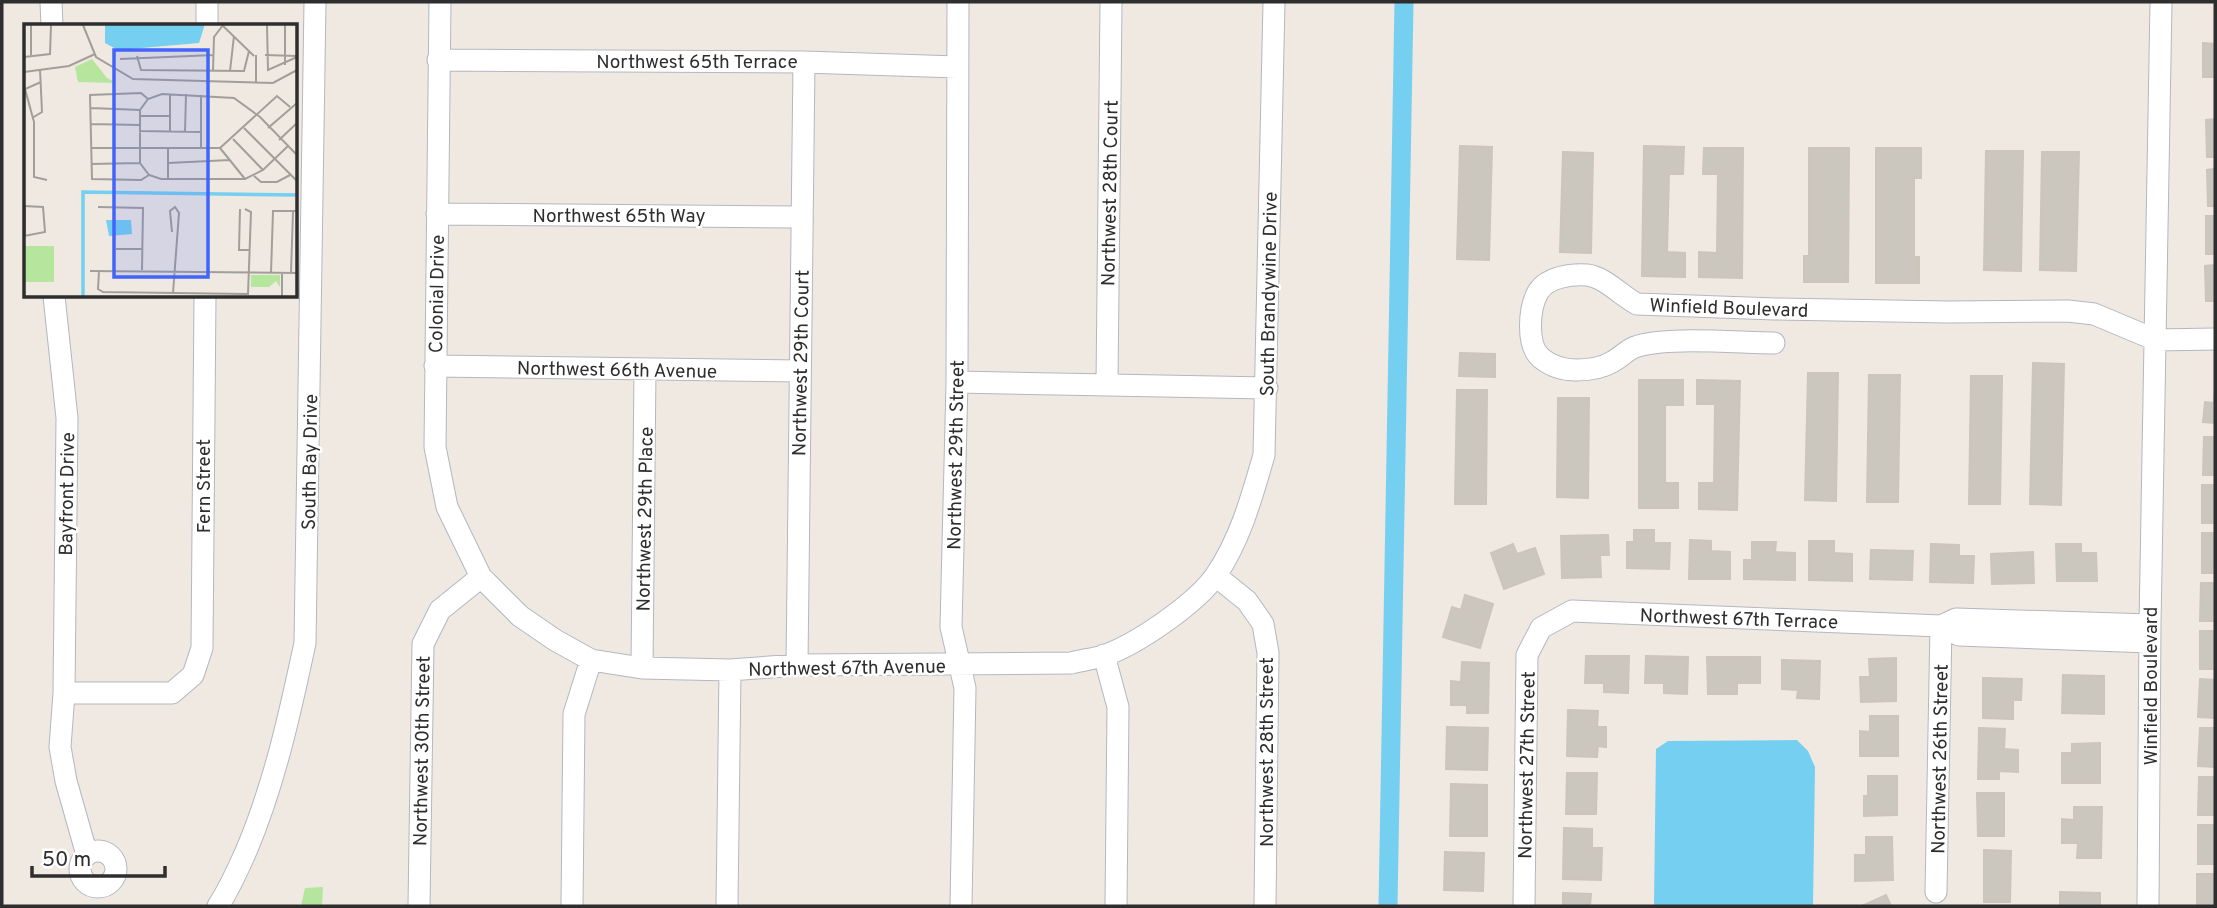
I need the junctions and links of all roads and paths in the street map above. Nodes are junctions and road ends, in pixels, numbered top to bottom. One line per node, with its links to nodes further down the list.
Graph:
1 (51, 2): 9 (street)
2 (207, 2): 10 (street)
3 (316, 2): 41 (street, South Bay Drive)
4 (440, 2): 11 (street, Colonial Drive)
5 (958, 2): 13 (street, Northwest 29th Street)
6 (1111, 2): 25 (street, Northwest 28th Court)
7 (1274, 2): 26 (street, South Brandywine Drive)
8 (2161, 2): 18 (street, Winfield Boulevard)
9 (51, 24)
10 (207, 24)
11 (438, 60): 12 (street, Northwest 65th Terrace); 14 (street, Colonial Drive)
12 (804, 62): 13 (street, Northwest 65th Terrace); 15 (street, Northwest 29th Court)
13 (957, 67): 24 (street, Northwest 29th Street)
14 (437, 214): 15 (street, Northwest 65th Way); 21 (street, Colonial Drive)
15 (802, 217): 23 (street, Northwest 29th Court)
16 (54, 298): 38 (street, Bayfront Drive)
17 (205, 298): 38 (street, Fern Street)
18 (2156, 340): 19 (street); 20 (street, Winfield Boulevard); 31 (street, Winfield Boulevard)
19 (2215, 340)
20 (1774, 343)
21 (435, 366): 22 (street, Northwest 66th Avenue); 28 (street, Colonial Drive)
22 (645, 369): 23 (street, Northwest 66th Avenue); 36 (street, Northwest 29th Place)
23 (799, 370): 34 (street, Northwest 29th Court)
24 (957, 382): 25 (street); 35 (street, Northwest 29th Street)
25 (1107, 384): 26 (street)
26 (1267, 388): 27 (street, South Brandywine Drive)
27 (1216, 576): 32 (street, Northwest 67th Avenue); 47 (street, Northwest 28th Street)
28 (481, 577): 33 (street, Northwest 67th Avenue); 42 (street, Northwest 30th Street)
29 (1941, 626): 30 (street, Northwest 67th Terrace); 31 (street, Northwest 67th Terrace); 40 (street, Northwest 26th Street)
30 (1541, 628): 48 (street, Northwest 27th Street)
31 (2150, 633): 49 (street, Winfield Boulevard)
32 (1104, 655): 35 (street, Northwest 67th Avenue); 46 (street)
33 (591, 660): 36 (street, Northwest 67th Avenue); 43 (street)
34 (796, 665): 35 (street, Northwest 67th Avenue); 37 (street, Northwest 67th Avenue)
35 (959, 665): 45 (street, Northwest 29th Street)
36 (642, 668): 37 (street, Northwest 67th Avenue)
37 (730, 670): 44 (street)
38 (64, 692): 39 (street, Bayfront Drive)
39 (87, 855)
40 (1936, 892)
41 (218, 906)
42 (419, 906)
43 (572, 906)
44 (727, 906)
45 (961, 906)
46 (1116, 906)
47 (1265, 906)
48 (1524, 906)
49 (2148, 906)

